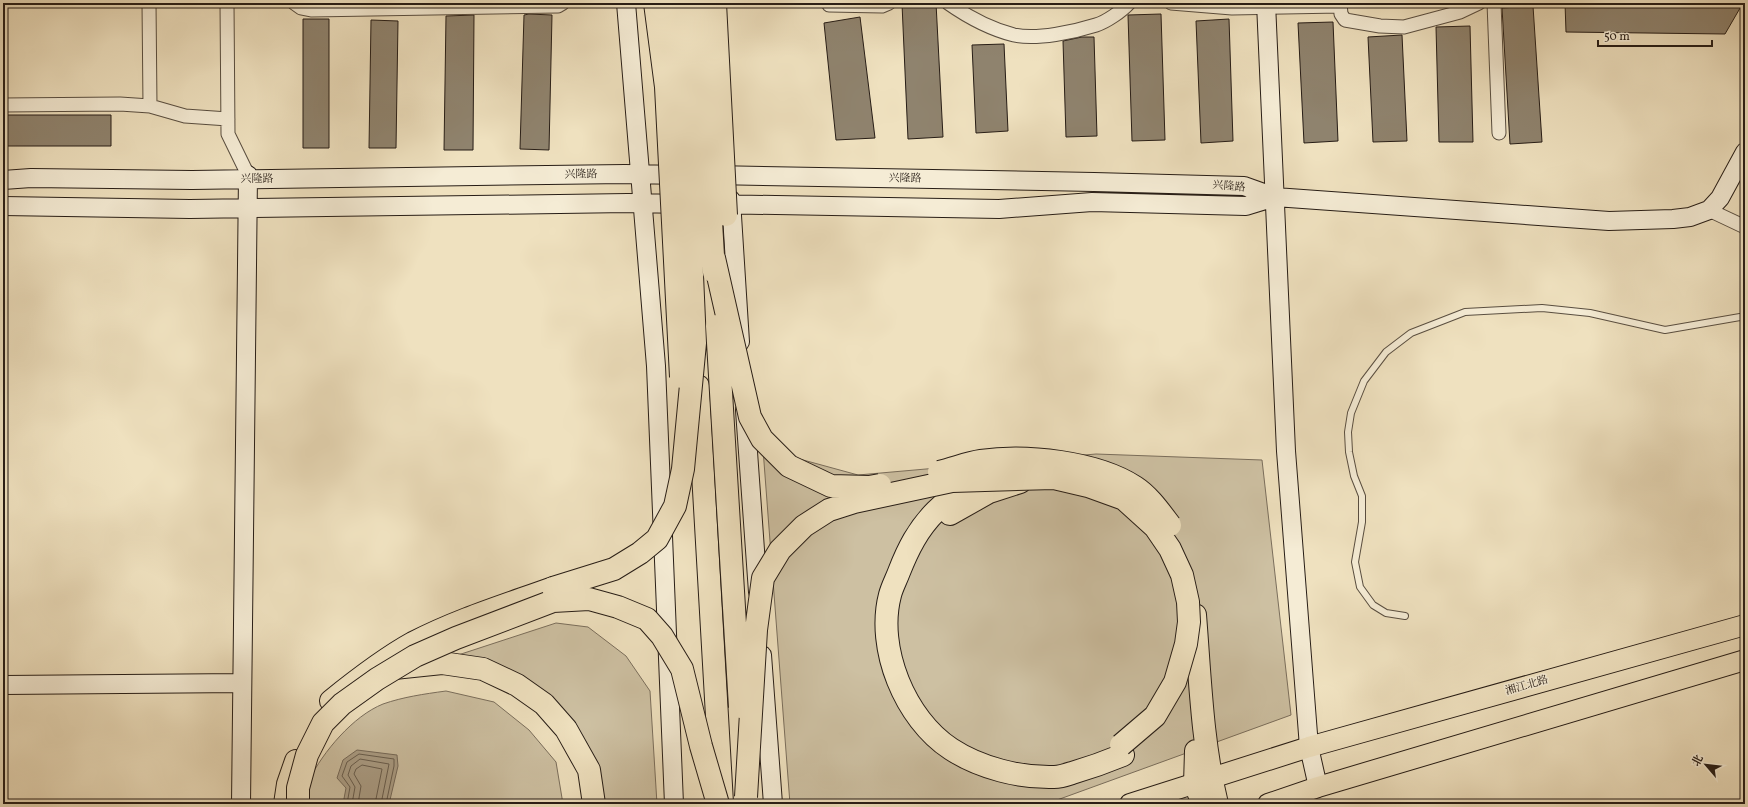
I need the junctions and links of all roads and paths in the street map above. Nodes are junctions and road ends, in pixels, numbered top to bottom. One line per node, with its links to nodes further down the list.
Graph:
1 (149, 3): 23 (street)
2 (227, 3): 25 (street)
3 (294, 3): 4 (street)
4 (562, 3)
5 (626, 3): 28 (main road)
6 (655, 3): 43 (highway, bridge)
7 (662, 3): 24 (highway, bridge)
8 (676, 3): 24 (highway, bridge)
9 (698, 3): 24 (highway, bridge)
10 (706, 3): 24 (highway, bridge)
11 (715, 3): 42 (highway, bridge)
12 (723, 3): 29 (main road)
13 (890, 3): 20 (street)
14 (948, 3): 15 (street)
15 (1129, 3)
16 (1171, 3): 21 (street)
17 (1479, 3): 19 (street)
18 (1494, 3): 26 (street)
19 (1340, 4): 21 (street)
20 (829, 5)
21 (1266, 6): 32 (main road)
22 (3, 105): 23 (street)
23 (150, 106): 25 (street)
24 (695, 115): 39 (highway, bridge); 41 (highway, bridge)
25 (228, 119): 30 (street)
26 (1500, 133)
27 (1745, 152): 37 (main road)
28 (640, 174): 29 (main road, 兴隆路); 30 (main road, 兴隆路); 33 (main road)
29 (729, 175): 32 (main road, 兴隆路); 34 (main road)
30 (248, 177): 31 (main road, 兴隆路); 36 (main road)
31 (3, 180)
32 (1275, 197): 34 (main road, 兴隆路); 37 (main road); 51 (main road)
33 (643, 203): 34 (main road, 兴隆路); 36 (main road, 兴隆路); 61 (main road)
34 (731, 204): 64 (main road)
35 (3, 206): 36 (main road, 兴隆路)
36 (248, 208): 49 (main road)
37 (1709, 210): 38 (street)
38 (1745, 227)
39 (714, 258): 42 (highway, bridge); 54 (highway, bridge)
40 (1745, 318): 45 (lane)
41 (695, 343): 43 (highway, bridge); 63 (highway, bridge)
42 (733, 348): 44 (highway, bridge)
43 (686, 442): 56 (highway, bridge)
44 (1188, 599): 52 (highway); 54 (highway, bridge)
45 (1405, 616)
46 (1745, 625): 51 (main road, 湘江北路)
47 (1745, 660): 53 (main road)
48 (482, 673): 57 (highway); 58 (highway); 59 (highway); 60 (highway)
49 (242, 683): 50 (main road); 55 (main road)
50 (3, 685)
51 (1309, 747): 52 (main road, 湘江北路); 53 (main road)
52 (1203, 782): 65 (main road, 湘江北路); 66 (highway); 67 (highway)
53 (1318, 787): 68 (main road)
54 (746, 800)
55 (240, 804)
56 (285, 804)
57 (290, 804)
58 (298, 804): 62 (highway, bridge)
59 (581, 804)
60 (594, 804)
61 (674, 804)
62 (718, 804)
63 (722, 804)
64 (773, 804)
65 (1130, 804)
66 (1203, 804)
67 (1217, 804)
68 (1268, 804)

